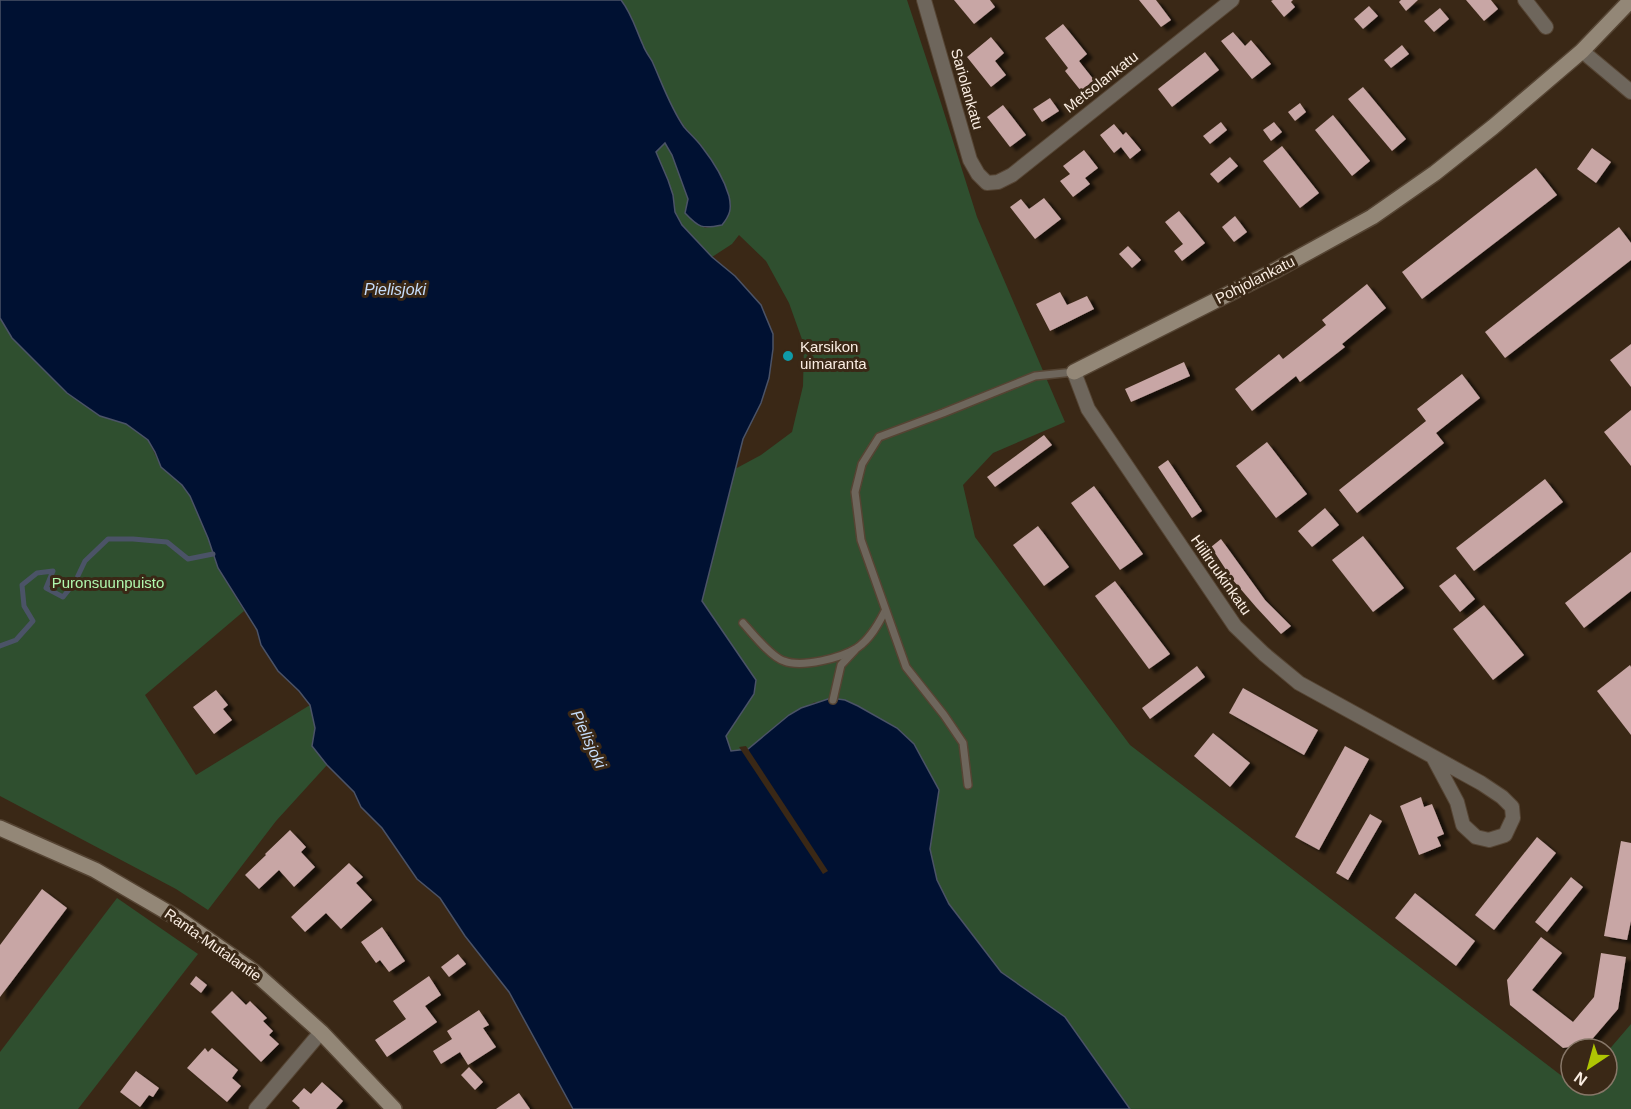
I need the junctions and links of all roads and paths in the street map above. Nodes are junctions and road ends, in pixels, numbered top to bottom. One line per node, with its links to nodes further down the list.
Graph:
1 (924, 0): 8 (street, Sariolankatu)
2 (1232, 0): 8 (street, Metsolankatu)
3 (1525, 0): 5 (street)
4 (1631, 0): 6 (street, Pohjolankatu)
5 (1546, 27)
6 (1582, 51): 7 (street); 9 (street, Pohjolankatu)
7 (1631, 92)
8 (987, 183)
9 (1074, 372): 10 (lane, Pohjolankatu); 14 (street, Hiiliruukinkatu)
10 (885, 611): 12 (lane); 15 (lane)
11 (743, 623): 12 (lane)
12 (856, 648): 13 (lane)
13 (833, 700)
14 (1433, 758): 14 (street, Hiiliruukinkatu)
15 (968, 785)
16 (0, 828): 17 (street, Ranta-Mutalantie)
17 (321, 1032): 18 (street); 19 (street, Ranta-Mutalantie)
18 (256, 1109)
19 (393, 1109)

